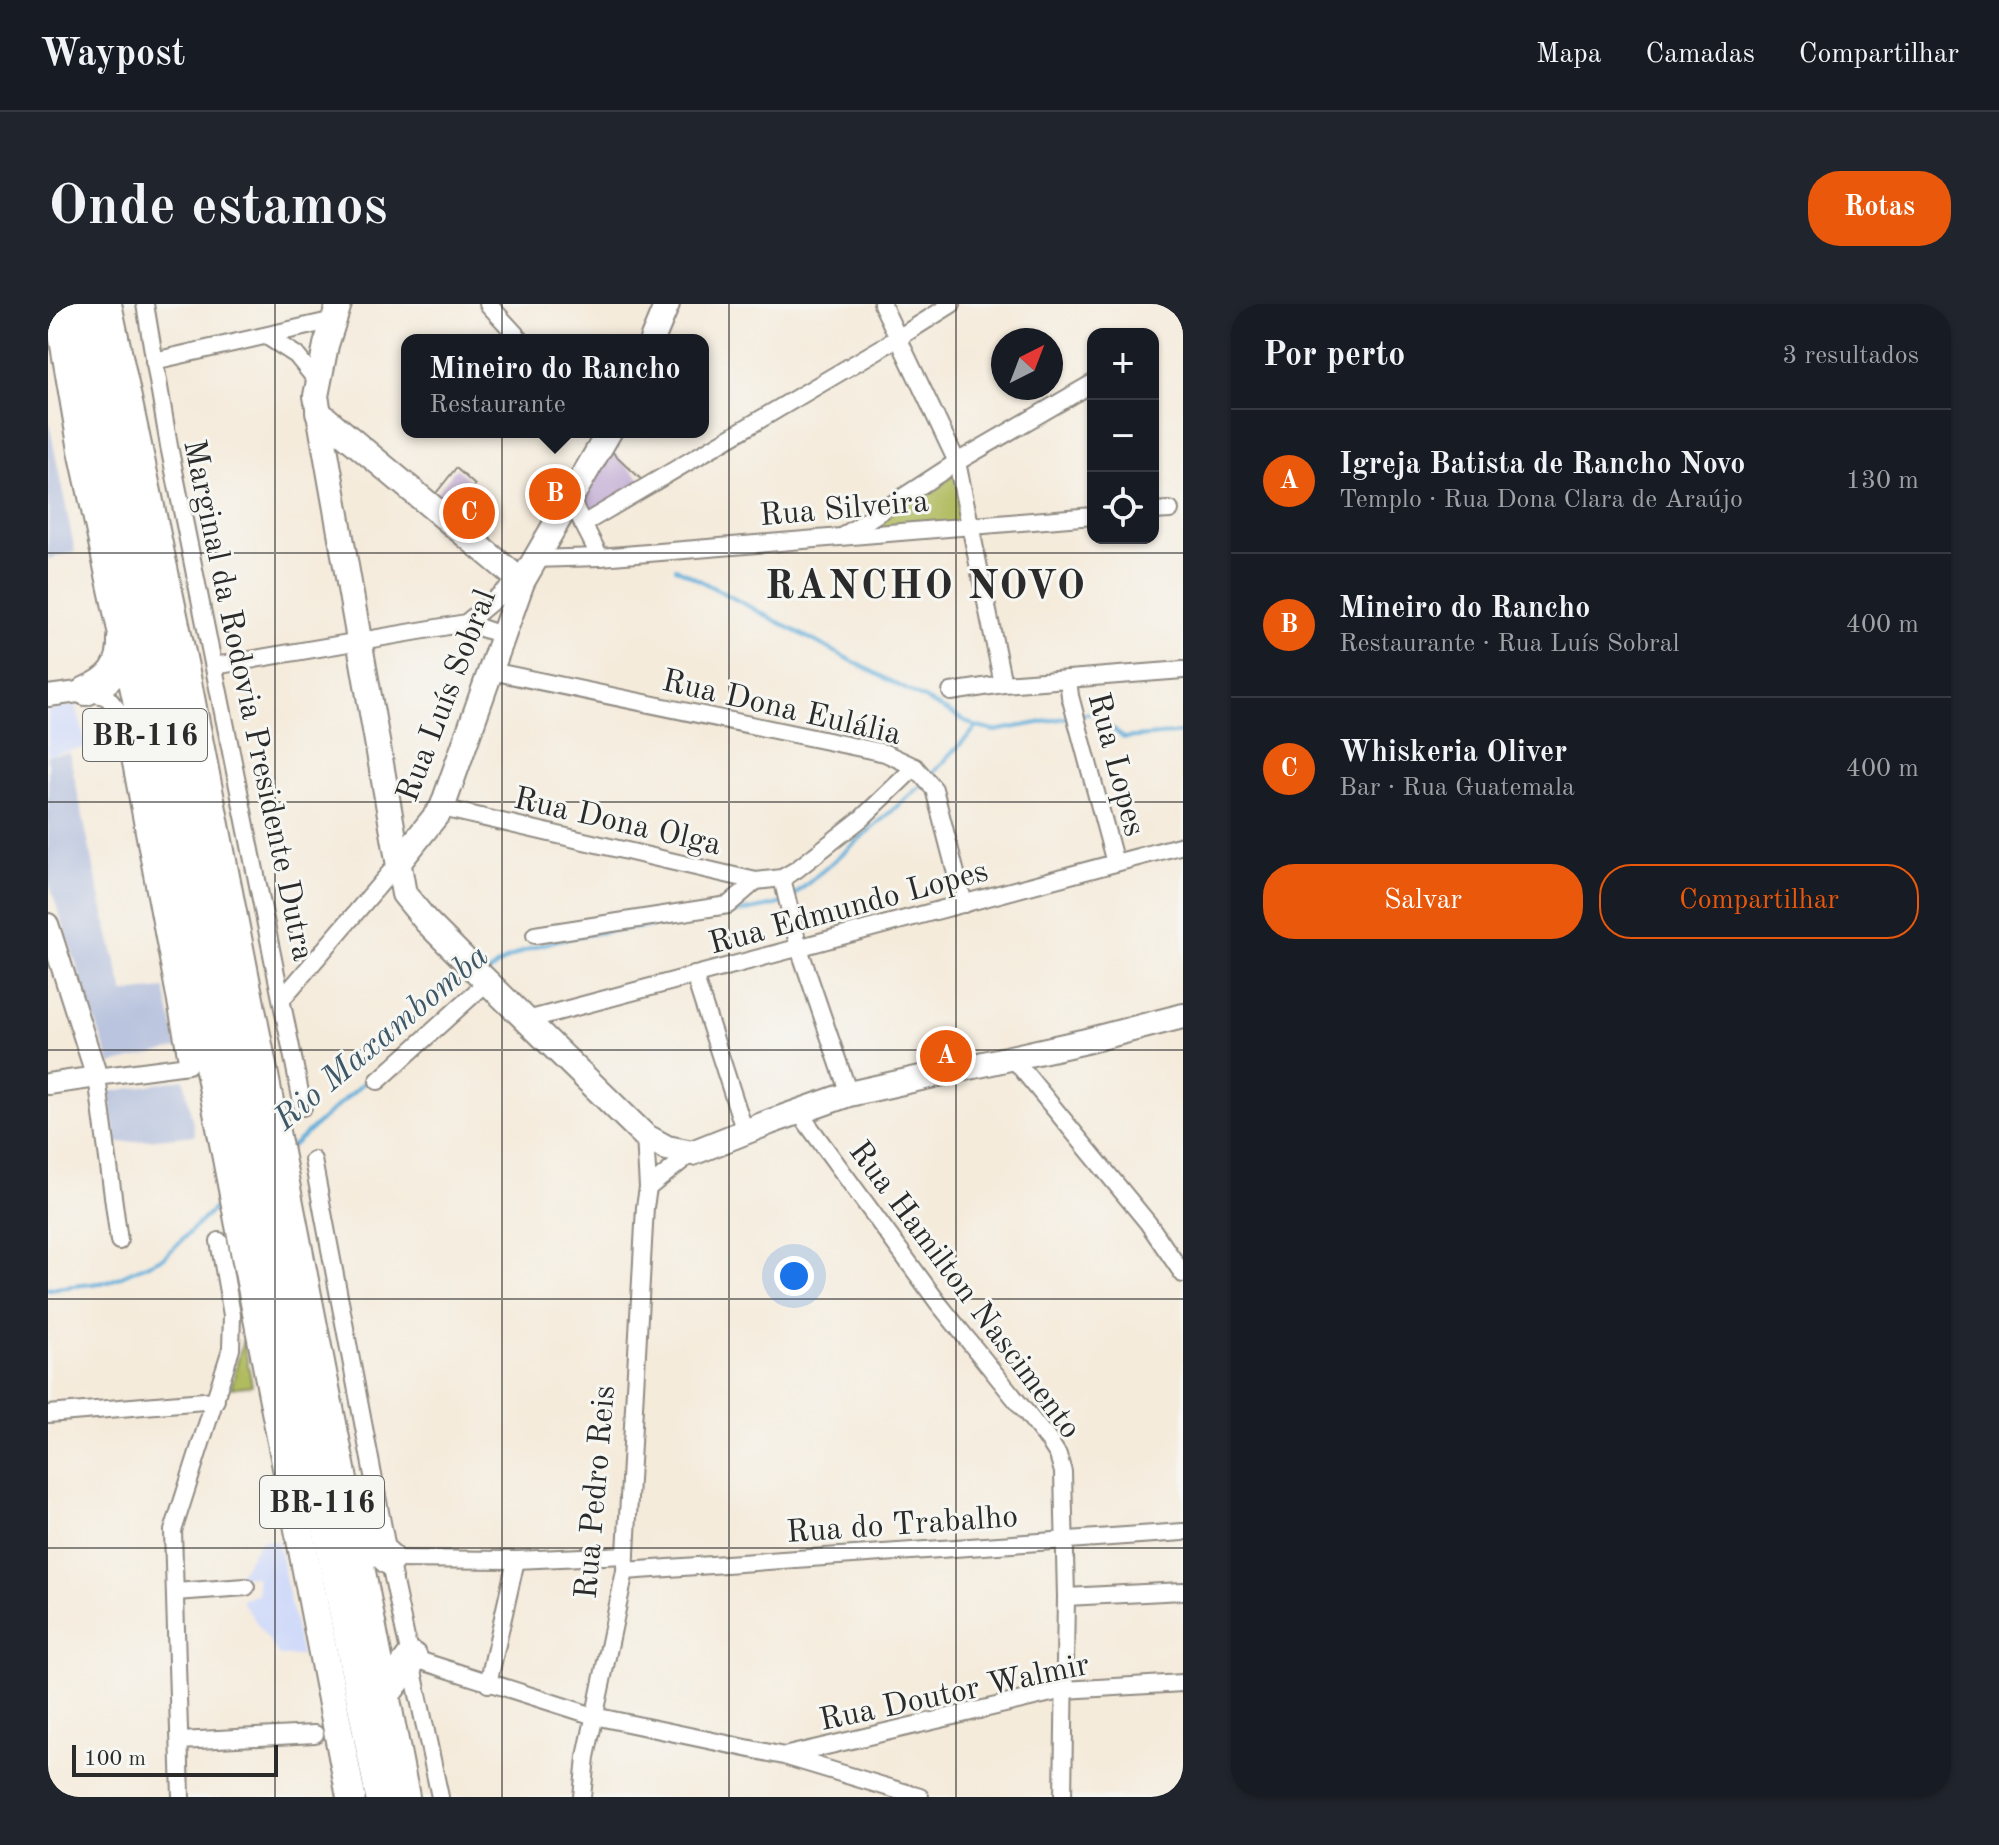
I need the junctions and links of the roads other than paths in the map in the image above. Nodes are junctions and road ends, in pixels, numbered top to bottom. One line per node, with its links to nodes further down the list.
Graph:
1 (50, 304): 21 (highway)
2 (58, 304): 21 (highway, BR-116)
3 (81, 304): 70 (highway, BR-116)
4 (106, 304): 23 (highway, BR-116)
5 (126, 304): 23 (highway)
6 (145, 304): 16 (street, Marginal da Rodovia Presidente Dutra)
7 (488, 304): 12 (street)
8 (667, 304): 13 (main road)
9 (882, 304): 15 (street)
10 (952, 304): 15 (street)
11 (337, 312): 14 (street); 17 (main road)
12 (516, 334)
13 (654, 334)
14 (268, 337): 16 (street); 17 (street)
15 (898, 338): 22 (street); 26 (street)
16 (154, 361): 36 (street, Marginal da Rodovia Presidente Dutra)
17 (317, 381): 19 (main road)
18 (1087, 386): 22 (street)
19 (318, 412): 31 (main road); 35 (main road)
20 (604, 438): 24 (main road, Rua Luís Sobral)
21 (83, 450): 33 (highway, BR-116)
22 (957, 462): 27 (street); 28 (street)
23 (143, 471): 70 (highway, BR-116)
24 (570, 498): 26 (street); 30 (main road, Rua Luís Sobral)
25 (1087, 516): 27 (street, Rua Silveira)
26 (583, 524): 29 (street)
27 (972, 525): 28 (street, Rua Silveira); 39 (street)
28 (844, 535): 29 (street, Rua Silveira)
29 (600, 557): 30 (street, Rua Silveira)
30 (534, 559): 31 (main road, Rua Luís Sobral)
31 (520, 580): 32 (street); 34 (main road, Rua Luís Sobral)
32 (466, 623): 34 (street); 35 (street)
33 (122, 626): 41 (highway); 74 (highway, BR-116)
34 (502, 635): 38 (main road, Rua Luís Sobral)
35 (360, 641): 36 (street); 46 (main road)
36 (214, 666): 58 (street, Marginal da Rodovia Presidente Dutra)
37 (1183, 670): 40 (street)
38 (491, 671): 44 (street, Rua Dona Eulália); 45 (main road, Rua Luís Sobral)
39 (1003, 684): 40 (street); 42 (street)
40 (1069, 688): 49 (street, Rua Lopes)
41 (86, 691): 43 (street); 62 (street)
42 (951, 692)
43 (48, 696)
44 (917, 769): 51 (street); 52 (street, Rua Dona Eulália)
45 (442, 808): 46 (main road); 48 (main road, Rua Luís Sobral); 50 (street, Rua Dona Olga)
46 (391, 815): 48 (main road)
47 (1183, 845): 49 (street, Rua Edmundo Lopes)
48 (399, 862): 57 (main road); 58 (street, Rua Luís Sobral)
49 (1115, 863): 52 (street, Rua Edmundo Lopes)
50 (756, 881): 51 (street, Rua Dona Olga); 54 (street)
51 (786, 892): 55 (street)
52 (964, 904): 55 (street, Rua Edmundo Lopes)
53 (48, 924): 62 (street)
54 (535, 935)
55 (799, 948): 56 (street, Rua Edmundo Lopes); 65 (street)
56 (694, 975): 60 (street, Rua Edmundo Lopes); 68 (street)
57 (481, 976): 60 (main road); 63 (street)
58 (282, 999): 66 (street, Marginal da Rodovia Presidente Dutra)
59 (1183, 1016): 61 (main road)
60 (527, 1020): 69 (main road)
61 (1012, 1057): 65 (main road); 77 (street)
62 (97, 1077): 64 (street); 75 (street)
63 (378, 1081)
64 (48, 1084)
65 (849, 1094): 67 (main road)
66 (303, 1107)
67 (798, 1111): 68 (main road); 82 (street, Rua Hamilton Nascimento)
68 (745, 1132): 71 (main road)
69 (645, 1136): 71 (main road); 73 (street, Rua Pedro Reis)
70 (262, 1137): 74 (highway, BR-116)
71 (692, 1153): 73 (street)
72 (313, 1160): 83 (street)
73 (648, 1188): 85 (street, Rua Pedro Reis)
74 (262, 1202): 80 (highway, BR-116); 100 (highway, BR-116); 101 (highway, BR-116)
75 (119, 1241)
76 (219, 1241): 78 (street)
77 (1183, 1274)
78 (216, 1400): 79 (street); 88 (street)
79 (48, 1414)
80 (351, 1525): 83 (highway); 94 (highway, BR-116)
81 (1183, 1532): 82 (street, Rua do Trabalho)
82 (1065, 1540): 85 (street, Rua do Trabalho); 89 (street, Rua Hamilton Nascimento)
83 (389, 1559): 84 (street, Rua do Trabalho); 90 (street)
84 (516, 1560): 85 (street, Rua do Trabalho); 92 (street)
85 (626, 1563): 95 (street, Rua Pedro Reis)
86 (246, 1587): 88 (street)
87 (1183, 1591): 89 (street)
88 (175, 1592): 97 (street)
89 (1066, 1597): 93 (street, Rua Hamilton Nascimento)
90 (412, 1658): 92 (street); 94 (highway); 103 (street)
91 (1183, 1683): 93 (street, Rua Doutor Walmir)
92 (488, 1684): 95 (street)
93 (1064, 1690): 98 (street, Rua Doutor Walmir); 106 (street, Rua Hamilton Nascimento)
94 (384, 1695): 102 (highway, BR-116)
95 (594, 1716): 98 (street); 104 (street, Rua Pedro Reis)
96 (315, 1734): 97 (street)
97 (180, 1741): 99 (street)
98 (784, 1756): 105 (street)
99 (181, 1797)
100 (351, 1797)
101 (381, 1797)
102 (404, 1797)
103 (440, 1797)
104 (582, 1797)
105 (920, 1797)
106 (1063, 1797)

